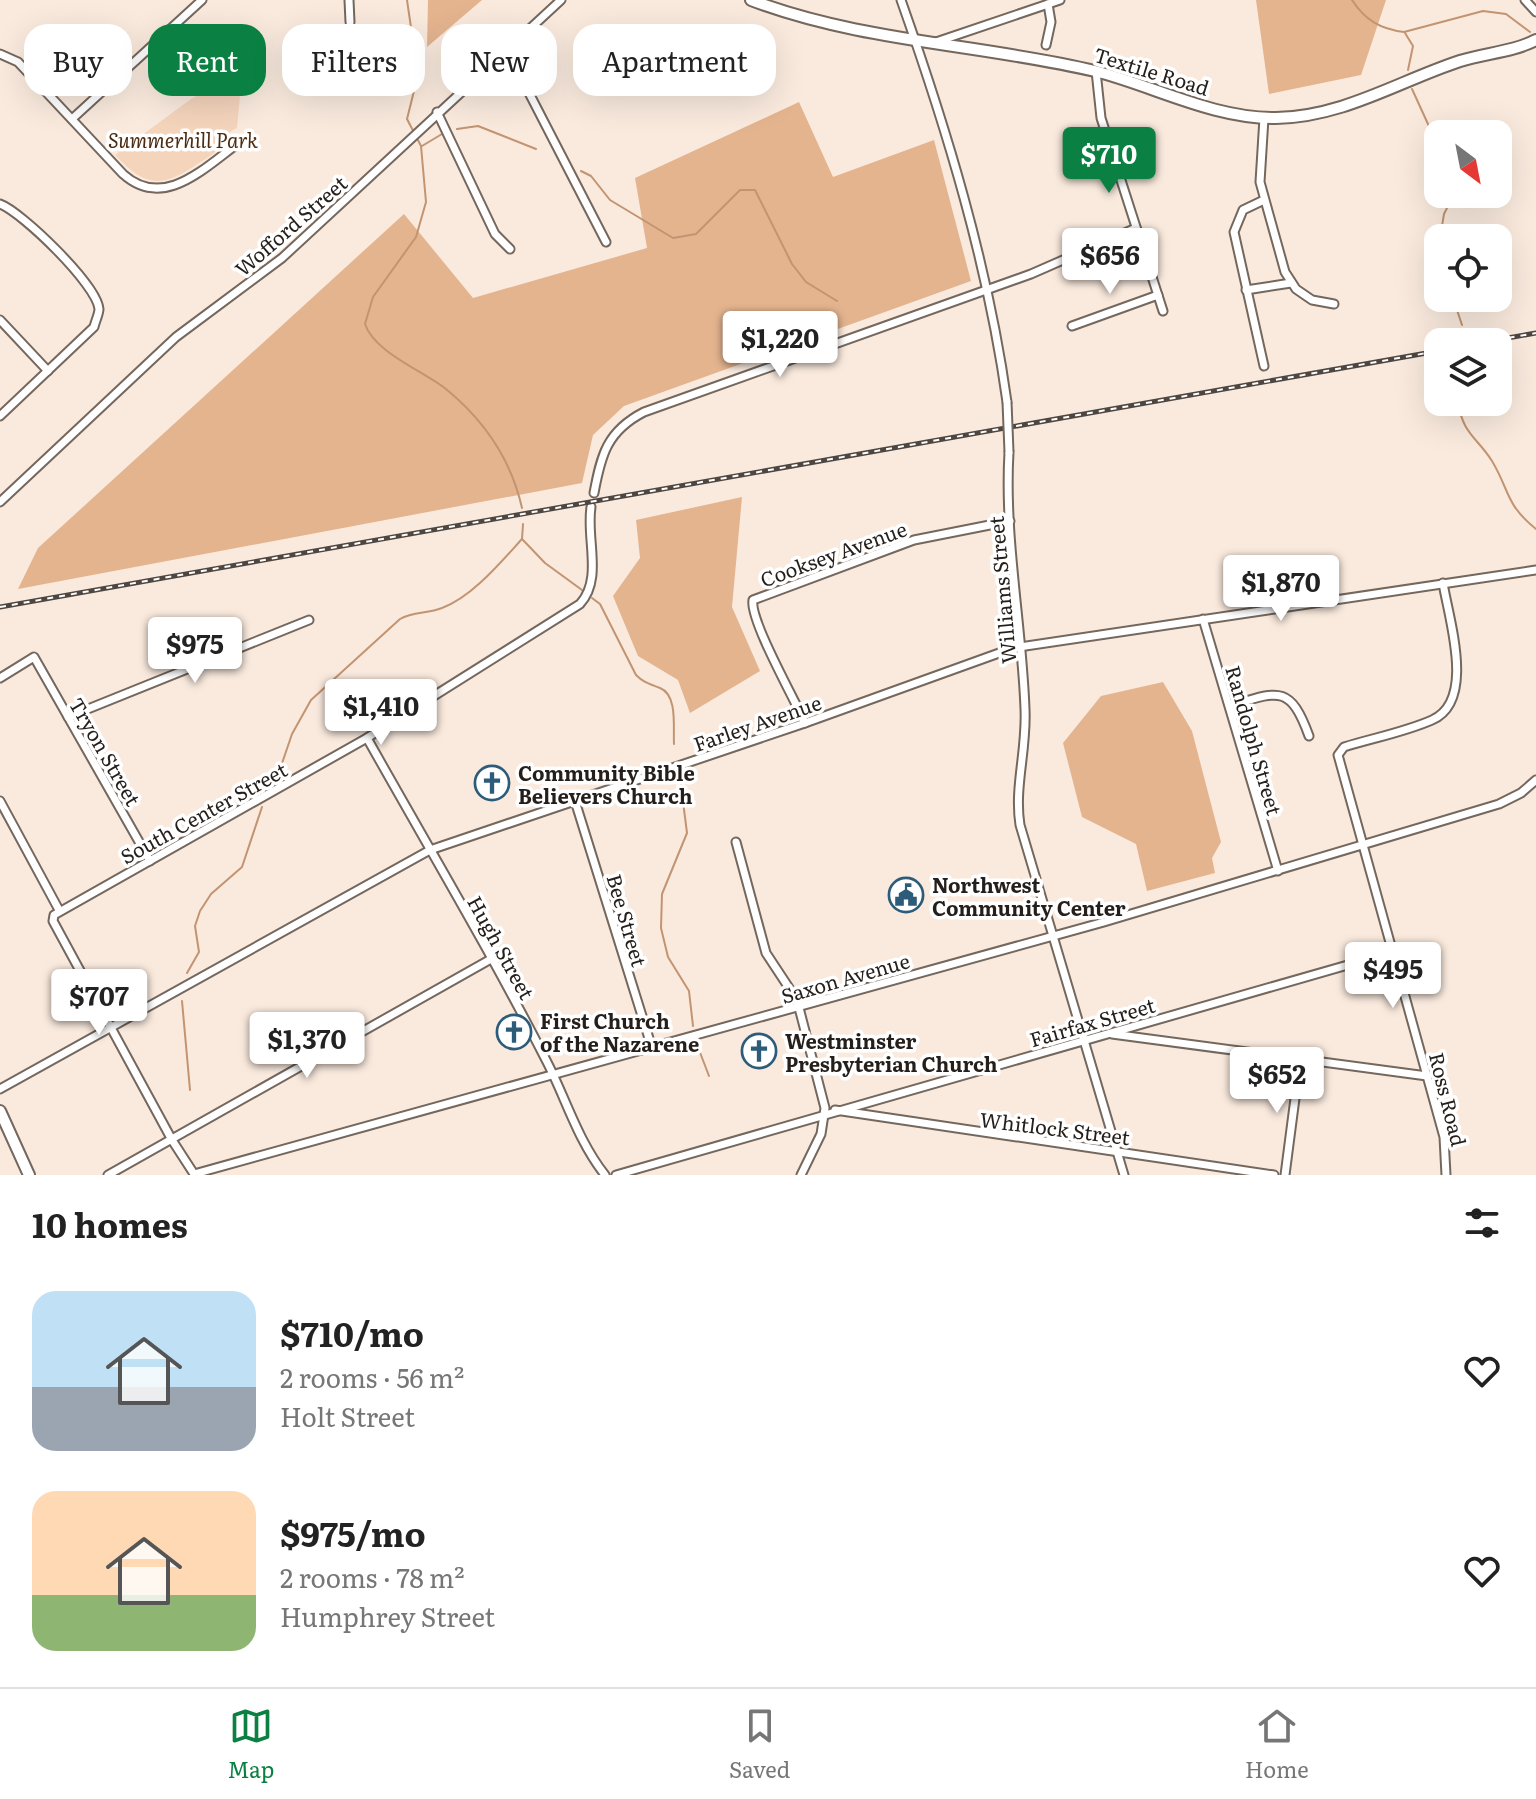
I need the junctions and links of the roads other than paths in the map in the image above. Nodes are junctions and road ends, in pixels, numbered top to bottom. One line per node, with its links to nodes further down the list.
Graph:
1 (202, 0): 22 (street)
2 (349, 0): 10 (street)
3 (561, 0): 11 (street, Wofford Street)
4 (751, 0): 12 (street, Textile Road)
5 (901, 0): 12 (street, Williams Street)
6 (1060, 0): 8 (street)
7 (1525, 0): 9 (street)
8 (1044, 3): 14 (street); 15 (street)
9 (1536, 12)
10 (350, 22)
11 (533, 24)
12 (915, 39): 14 (street, Textile Road); 30 (street, Williams Street)
13 (1536, 40): 21 (street, Textile Road)
14 (934, 43): 17 (street, Textile Road)
15 (1046, 45)
16 (0, 54): 22 (street)
17 (1096, 71): 21 (street, Textile Road); 26 (street)
18 (454, 96): 20 (street, Wofford Street)
19 (531, 96): 27 (street)
20 (437, 112): 28 (street); 41 (street, Wofford Street)
21 (1264, 118): 24 (street)
22 (72, 119): 23 (street)
23 (240, 142)
24 (1264, 200): 29 (street); 31 (street)
25 (0, 204): 38 (street)
26 (1136, 228): 30 (street); 32 (street)
27 (606, 242)
28 (510, 249)
29 (1291, 283): 31 (street); 33 (street)
30 (984, 289): 40 (street); 43 (street, Williams Street, bridge)
31 (1246, 290): 37 (street)
32 (1158, 295): 34 (street); 36 (street)
33 (1334, 304)
34 (1163, 311)
35 (0, 320): 38 (street)
36 (1072, 326)
37 (1264, 366)
38 (48, 371): 39 (street)
39 (0, 416)
40 (594, 493)
41 (0, 502)
42 (591, 507): 54 (street, South Center Street)
43 (1010, 521): 48 (street, Williams Street); 52 (street, Cooksey Avenue)
44 (1536, 570): 45 (street, Farley Avenue)
45 (1443, 583): 46 (street, Farley Avenue); 59 (street, Ross Road)
46 (1203, 619): 48 (street, Farley Avenue); 50 (street, Randolph Street)
47 (309, 620): 51 (street)
48 (1022, 646): 52 (street, Farley Avenue); 64 (street, Williams Street)
49 (0, 678): 51 (street, Tryon Street)
50 (1230, 706): 53 (street); 62 (street, Randolph Street)
51 (68, 717): 61 (street, Tryon Street)
52 (805, 723): 57 (street, Farley Avenue)
53 (1309, 736)
54 (367, 738): 60 (street, Hugh Street); 61 (street, South Center Street)
55 (1536, 780): 59 (street, Saxon Avenue)
56 (0, 801): 63 (street)
57 (575, 801): 60 (street, Farley Avenue); 71 (street, Bee Street)
58 (736, 842): 67 (street)
59 (1363, 846): 62 (street, Saxon Avenue); 65 (street, Ross Road)
60 (430, 850): 66 (street, Hugh Street); 68 (street, Farley Avenue)
61 (150, 861): 63 (street, South Center Street)
62 (1278, 871): 64 (street, Saxon Avenue)
63 (59, 910): 68 (street)
64 (1052, 937): 67 (street, Saxon Avenue); 70 (street, Williams Street)
65 (1393, 952): 69 (street, Fairfax Street); 74 (street, Ross Road)
66 (491, 959): 73 (street, Hugh Street); 78 (street)
67 (797, 1007): 71 (street, Saxon Avenue); 77 (street)
68 (112, 1028): 75 (street, Farley Avenue); 78 (street)
69 (1108, 1033): 70 (street, Fairfax Street); 72 (street)
70 (1083, 1041): 77 (street, Fairfax Street); 79 (street, Williams Street)
71 (652, 1048): 73 (street, Saxon Avenue)
72 (1300, 1060): 74 (street); 87 (street)
73 (553, 1076): 78 (street, Saxon Avenue); 82 (street, Hugh Street)
74 (1427, 1076): 88 (street, Ross Road)
75 (0, 1089)
76 (0, 1111): 80 (street)
77 (829, 1111): 79 (street, Whitlock Street); 83 (street, Fairfax Street); 84 (street)
78 (172, 1140): 81 (street)
79 (1117, 1152): 85 (street, Williams Street); 86 (street, Whitlock Street)
80 (29, 1175)
81 (108, 1175)
82 (605, 1175)
83 (616, 1175)
84 (801, 1175)
85 (1124, 1175)
86 (1274, 1175)
87 (1285, 1175)
88 (1446, 1175)

